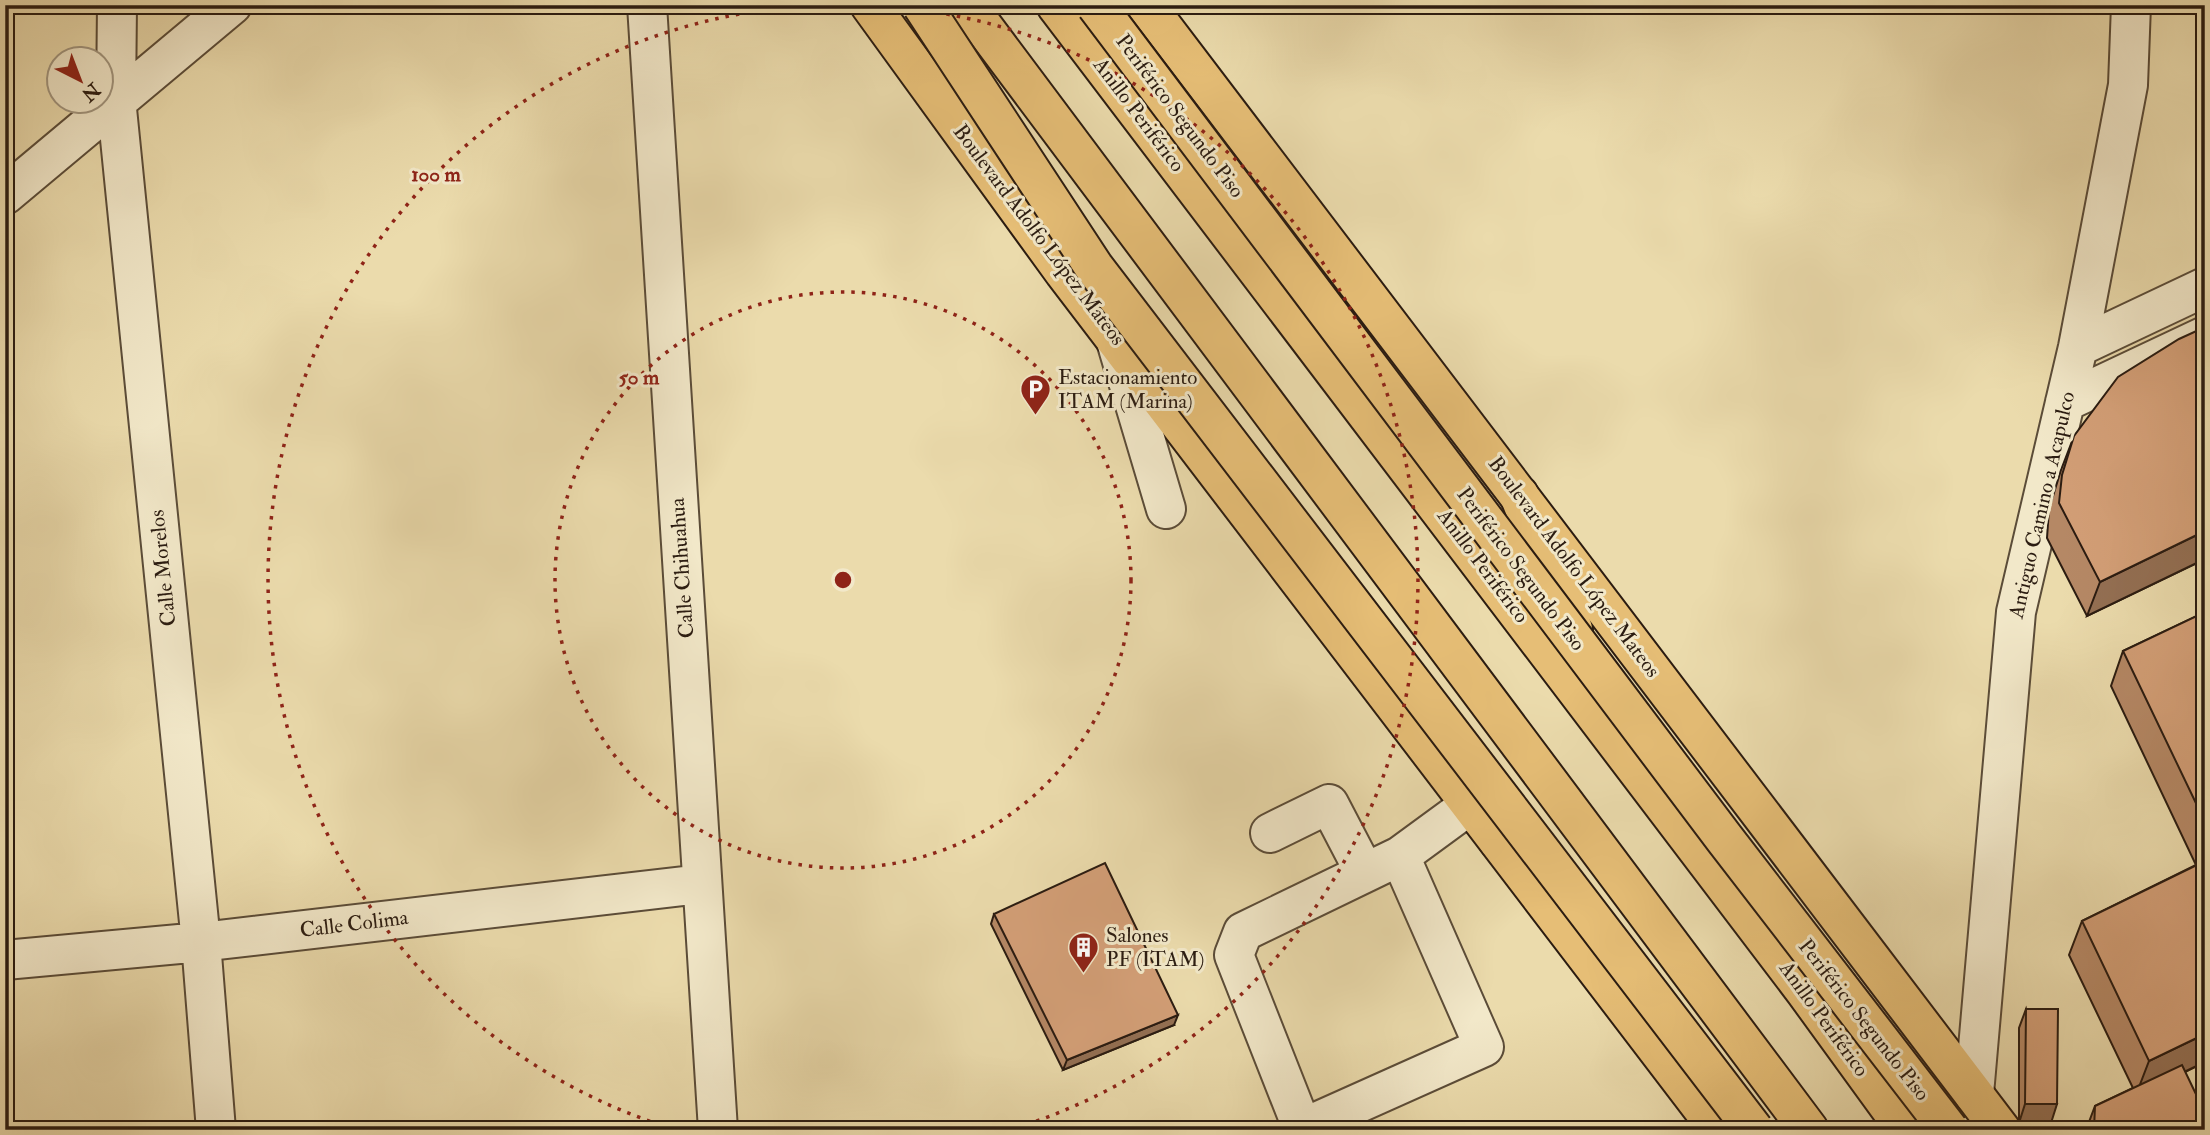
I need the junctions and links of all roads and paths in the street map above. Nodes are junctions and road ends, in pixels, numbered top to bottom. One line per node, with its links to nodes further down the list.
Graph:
1 (117, 5): 11 (street, Calle Morelos)
2 (232, 5): 11 (street)
3 (647, 5): 27 (street, Calle Chihuahua)
4 (870, 5): 16 (main road, Boulevard Adolfo López Mateos)
5 (922, 5): 36 (main road, bridge)
6 (967, 5): 30 (main road)
7 (1056, 5): 21 (main road, Anillo Periférico)
8 (1096, 5): 39 (main road, Periférico Segundo Piso, bridge)
9 (1146, 5): 19 (main road, Boulevard Adolfo López Mateos)
10 (2131, 5): 17 (street, Antiguo Camino a Acapulco)
11 (116, 99): 28 (street, Calle Morelos)
12 (96, 116): 13 (street)
13 (5, 195)
14 (2205, 287): 17 (street)
15 (2205, 336): 18 (street)
16 (1115, 339): 20 (street); 22 (main road, Boulevard Adolfo López Mateos)
17 (2078, 347): 18 (street, Antiguo Camino a Acapulco)
18 (2065, 402): 31 (street, Antiguo Camino a Acapulco)
19 (1519, 495): 21 (main road); 31 (main road, Boulevard Adolfo López Mateos)
20 (1166, 509)
21 (1626, 757): 38 (main road, Anillo Periférico)
22 (1471, 804): 24 (main road, Boulevard Adolfo López Mateos); 25 (street)
23 (1269, 832): 26 (street)
24 (1498, 840): 30 (main road); 32 (main road, Boulevard Adolfo López Mateos)
25 (1400, 856): 26 (street); 33 (street)
26 (1365, 873): 33 (street)
27 (701, 884): 28 (street, Calle Colima); 35 (street, Calle Chihuahua)
28 (201, 942): 29 (street, Calle Colima); 34 (street, Calle Morelos)
29 (5, 960)
30 (1718, 1010): 37 (main road)
31 (1974, 1094): 40 (main road, Boulevard Adolfo López Mateos)
32 (1707, 1126)
33 (1303, 1129)
34 (216, 1130)
35 (718, 1130)
36 (1754, 1130)
37 (1810, 1130)
38 (1906, 1130)
39 (1948, 1130)
40 (2001, 1130)

